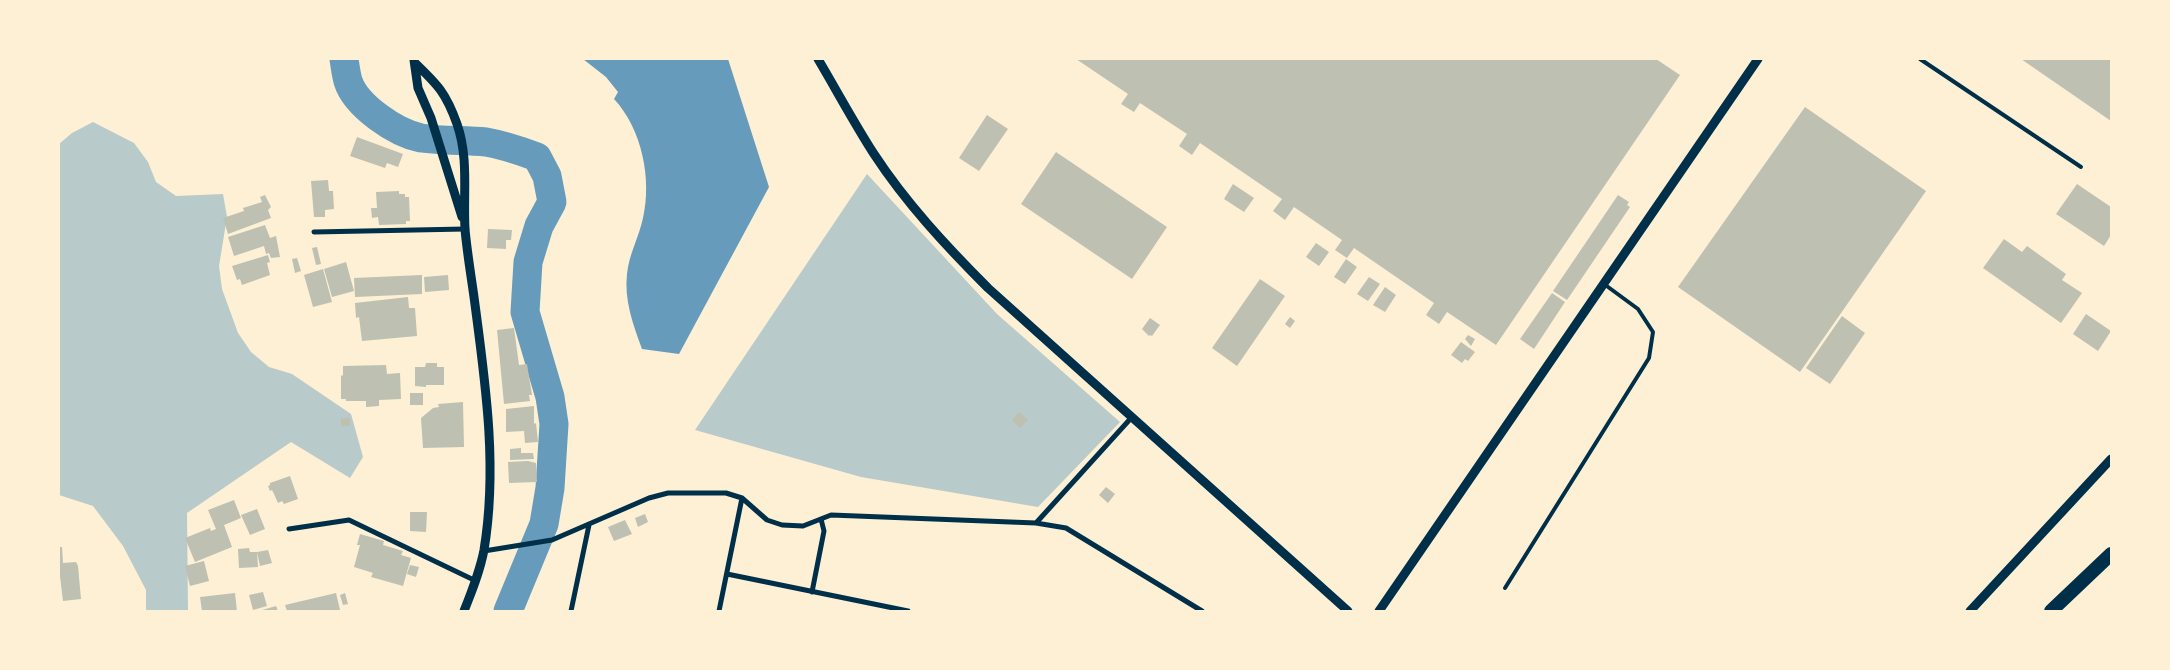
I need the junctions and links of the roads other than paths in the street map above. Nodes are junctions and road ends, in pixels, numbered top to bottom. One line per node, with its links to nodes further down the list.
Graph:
1 (818, 59): 9 (street)
2 (1758, 59): 8 (street)
3 (1920, 59): 5 (lane)
4 (416, 60): 6 (street); 6 (street)
5 (2081, 168)
6 (465, 229): 7 (street); 16 (street)
7 (314, 232)
8 (1604, 284): 20 (lane); 28 (street)
9 (1132, 417): 13 (street); 27 (street)
10 (2111, 460): 29 (street)
11 (742, 498): 12 (street); 14 (street); 18 (street)
12 (821, 519): 13 (street); 21 (street)
13 (1036, 522): 26 (street)
14 (589, 525): 16 (street); 23 (street)
15 (288, 529): 19 (street)
16 (484, 551): 19 (street)
17 (2111, 554): 30 (highway)
18 (727, 574): 21 (street); 24 (street)
19 (476, 581): 22 (street)
20 (1505, 588)
21 (812, 592): 25 (street)
22 (464, 611)
23 (571, 611)
24 (719, 611)
25 (908, 611)
26 (1202, 611)
27 (1348, 611)
28 (1379, 611)
29 (1970, 611)
30 (2051, 611)

